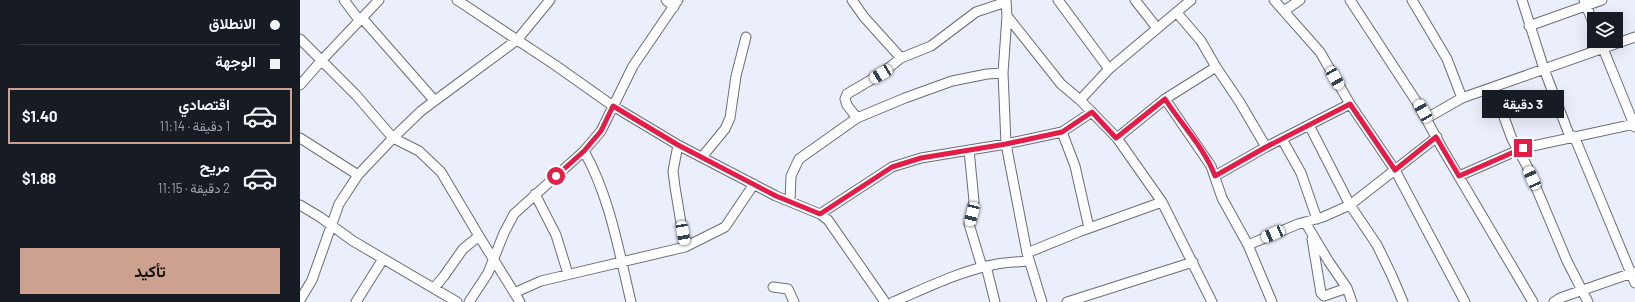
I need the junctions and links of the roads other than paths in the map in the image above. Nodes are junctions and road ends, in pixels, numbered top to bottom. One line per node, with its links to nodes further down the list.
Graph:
1 (344, 0): 22 (street)
2 (379, 0): 22 (street)
3 (550, 0): 28 (street)
4 (666, 0): 18 (street)
5 (852, 0): 32 (street)
6 (1058, 0): 35 (street)
7 (1134, 0): 24 (street)
8 (1191, 0): 20 (street)
9 (1274, 0): 19 (street)
10 (1300, 0): 19 (street)
11 (1350, 0): 48 (street)
12 (1412, 0): 40 (street)
13 (1522, 0): 23 (street)
14 (1602, 0): 17 (street)
15 (460, 1): 28 (street)
16 (1006, 1): 21 (street); 32 (street)
17 (1586, 3): 23 (street)
18 (676, 4): 45 (street)
19 (1284, 11): 44 (street)
20 (1177, 13): 24 (street); 34 (street)
21 (1007, 16): 37 (street); 43 (street)
22 (360, 19): 33 (street); 42 (street)
23 (1530, 26): 36 (street)
24 (1157, 28): 35 (street)
25 (746, 37): 64 (street)
26 (1635, 37): 29 (street)
27 (300, 39): 33 (street)
28 (517, 40): 42 (street); 45 (street)
29 (1623, 40)
30 (1594, 48): 36 (street)
31 (1602, 48): 50 (street)
32 (901, 58): 47 (street)
33 (321, 60): 38 (street); 55 (street)
34 (1216, 67): 41 (street); 60 (street)
35 (1109, 69): 43 (street)
36 (1544, 69): 39 (street); 53 (street)
37 (1003, 73): 47 (street); 58 (street)
38 (300, 85)
39 (1493, 87): 40 (street); 62 (street)
40 (1462, 98): 48 (street)
41 (1165, 99): 56 (street); 67 (street)
42 (434, 100): 55 (street)
43 (1080, 100): 46 (street)
44 (1350, 104): 49 (street); 65 (street)
45 (613, 106): 59 (street); 63 (street)
46 (1092, 112): 51 (street); 56 (street)
47 (857, 118): 71 (street)
48 (1427, 118): 52 (street)
49 (1309, 125): 57 (street); 74 (street)
50 (1634, 125): 53 (street)
51 (1062, 132): 58 (street); 79 (street)
52 (1436, 137): 65 (street); 68 (street)
53 (1572, 137): 62 (street); 90 (street)
54 (300, 138): 66 (street)
55 (393, 138): 66 (street); 81 (street)
56 (1116, 138): 72 (street)
57 (1282, 139): 60 (street); 76 (street)
58 (1006, 144): 61 (street); 84 (street)
59 (678, 145): 64 (street); 83 (street)
60 (1266, 147): 67 (street)
61 (969, 150): 75 (street); 89 (street)
62 (1518, 150): 68 (street); 96 (street)
63 (584, 151): 70 (street); 87 (street)
64 (702, 157): 69 (street)
65 (1395, 170): 74 (street); 114 (street)
66 (358, 175): 78 (street)
67 (1215, 176): 82 (street)
68 (1459, 176): 115 (street)
69 (754, 184): 71 (street); 83 (street)
70 (535, 194): 85 (street); 91 (street)
71 (790, 201): 75 (street)
72 (1162, 202): 79 (street); 88 (street)
73 (300, 205): 78 (street)
74 (1350, 205): 76 (street); 113 (street)
75 (820, 214): 105 (street)
76 (1317, 219): 77 (street)
77 (1305, 222): 80 (street); 82 (street)
78 (331, 225): 86 (street); 98 (street)
79 (1089, 228): 84 (street)
80 (1310, 231): 95 (street); 95 (street)
81 (479, 236): 85 (street); 94 (street)
82 (1248, 245): 111 (street)
83 (685, 247): 87 (street)
84 (1028, 257): 89 (street); 108 (street)
85 (494, 258): 97 (street); 101 (street)
86 (383, 259): 94 (street); 99 (street)
87 (622, 261): 91 (street); 103 (street)
88 (1193, 262): 109 (street); 110 (street)
89 (984, 267): 106 (street); 107 (street)
90 (1632, 273): 92 (street); 96 (street)
91 (568, 274): 97 (street)
92 (1635, 283)
93 (773, 287): 104 (street)
94 (434, 288): 100 (street)
95 (1347, 288): 112 (street)
96 (1582, 291): 116 (street); 117 (street)
97 (514, 293): 102 (street)
98 (300, 300)
99 (356, 302)
100 (457, 302)
101 (469, 302)
102 (520, 302)
103 (631, 302)
104 (794, 302)
105 (885, 302)
106 (894, 302)
107 (994, 302)
108 (1042, 302)
109 (1067, 302)
110 (1212, 302)
111 (1272, 302)
112 (1352, 302)
113 (1403, 302)
114 (1465, 302)
115 (1533, 302)
116 (1554, 302)
117 (1588, 302)

